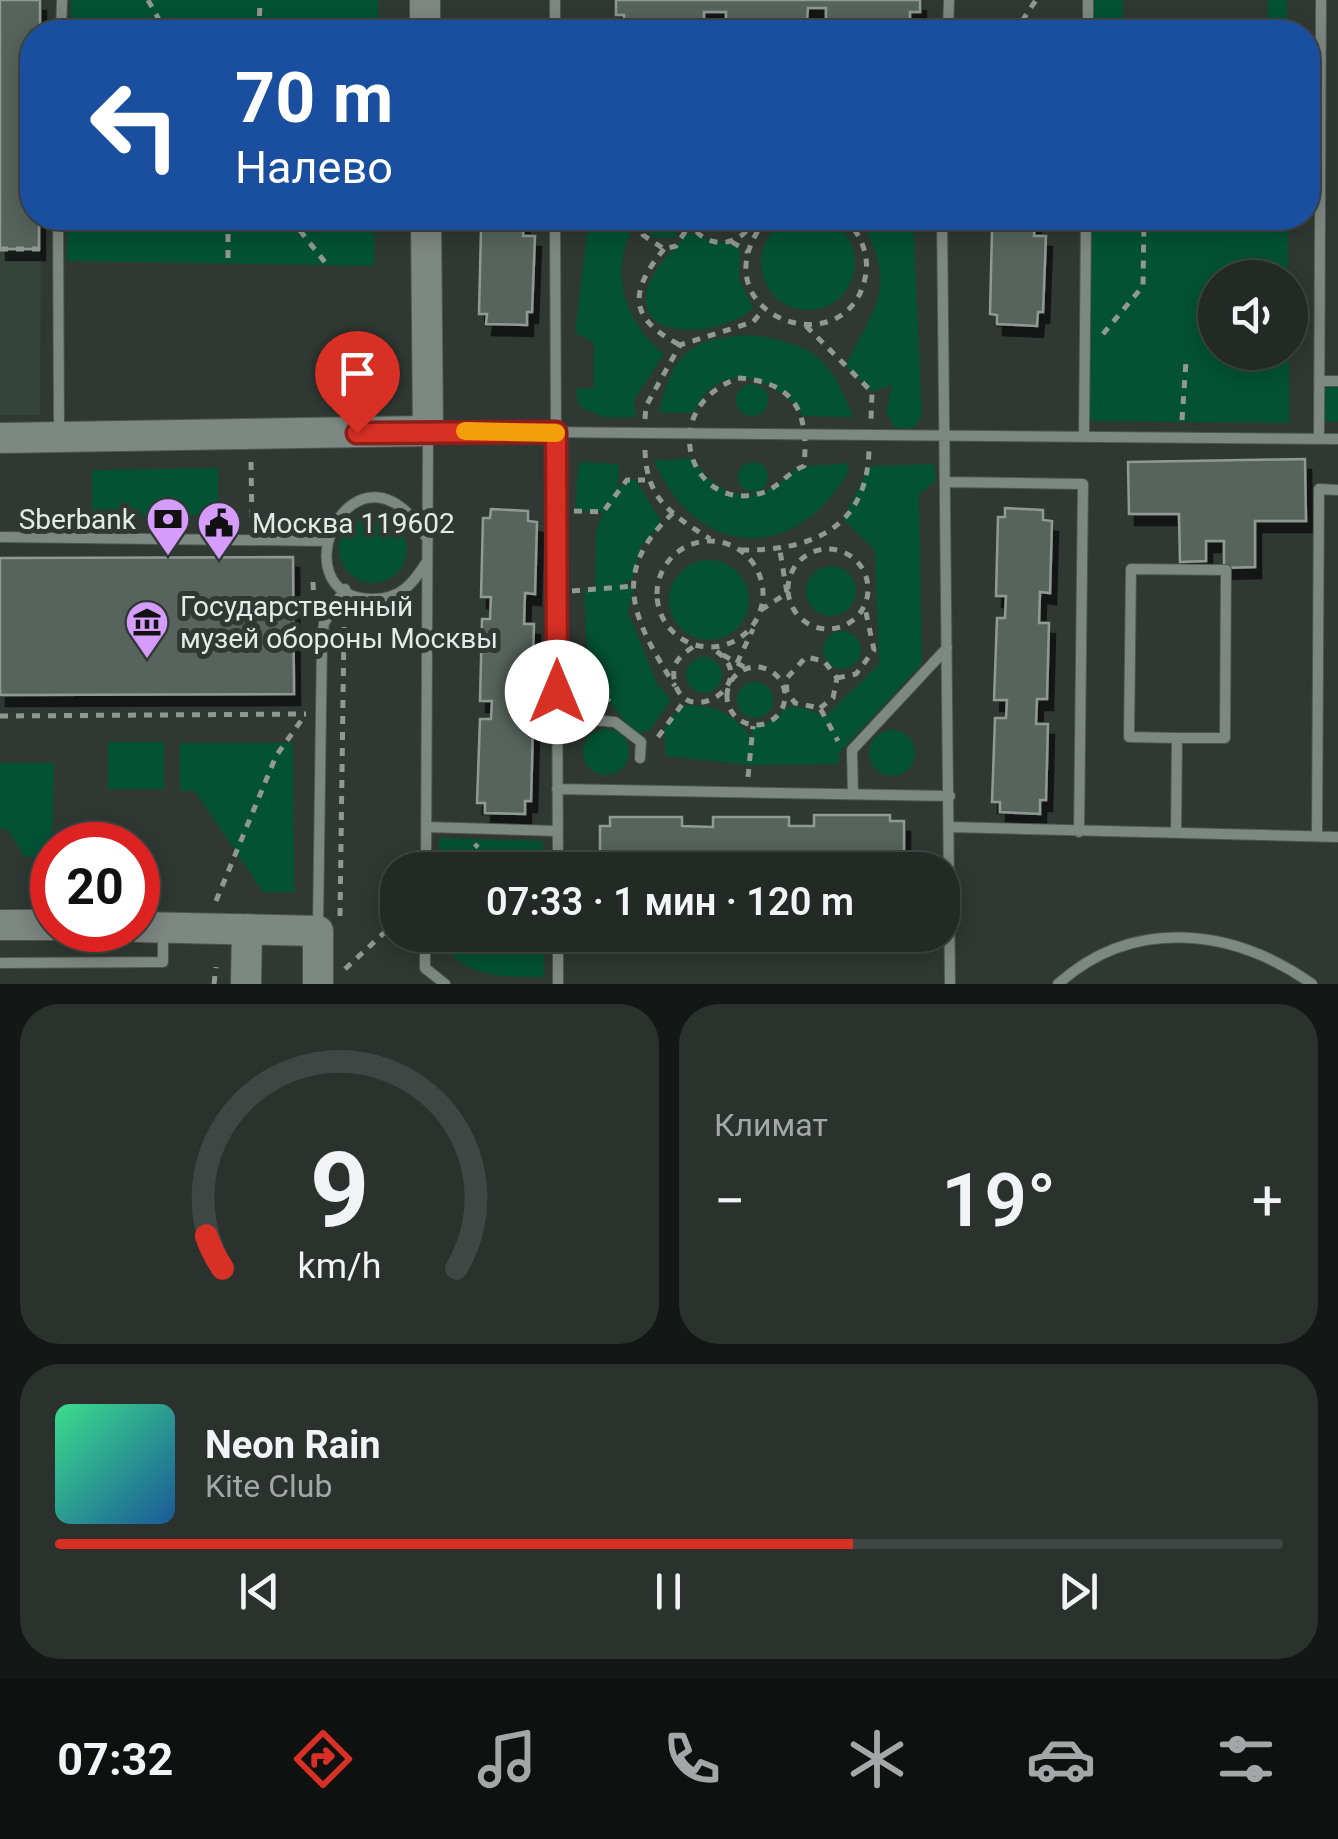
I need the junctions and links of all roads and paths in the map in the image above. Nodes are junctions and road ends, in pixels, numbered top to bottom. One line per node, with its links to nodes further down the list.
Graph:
1 (1321, 0): 2 (lane)
2 (1320, 190)
3 (58, 230): 19 (lane)
4 (228, 230): 23 (path)
5 (300, 230): 24 (path)
6 (426, 230): 32 (street)
7 (555, 230): 33 (lane)
8 (642, 230): 20 (path)
9 (684, 230): 20 (path)
10 (694, 230): 18 (path)
11 (747, 230): 18 (path)
12 (757, 230): 22 (path)
13 (855, 230): 26 (path)
14 (942, 230): 37 (lane)
15 (1086, 230): 28 (lane)
16 (1144, 230): 28 (path)
17 (1320, 230): 31 (lane)
18 (732, 242): 22 (path)
19 (58, 248): 21 (path); 38 (lane)
20 (664, 248): 27 (path)
21 (0, 249)
22 (748, 252): 25 (path)
23 (228, 264)
24 (328, 266)
25 (764, 309): 26 (path); 27 (path)
26 (806, 326): 36 (path)
27 (680, 346): 34 (path)
28 (1084, 355): 39 (lane)
29 (1186, 361): 41 (path)
30 (1338, 380): 31 (lane)
31 (1319, 381): 42 (lane)
32 (428, 432): 33 (lane); 35 (street); 50 (lane)
33 (556, 432): 34 (lane); 47 (lane)
34 (644, 432): 36 (lane); 44 (path)
35 (250, 436): 38 (street); 51 (path)
36 (870, 436): 37 (lane); 56 (path)
37 (945, 436): 39 (lane); 45 (lane)
38 (59, 437): 40 (street)
39 (1084, 437): 41 (lane)
40 (0, 438)
41 (1180, 438): 42 (lane)
42 (1319, 439): 43 (lane)
43 (1338, 439)
44 (645, 480): 47 (path); 48 (path)
45 (946, 482): 67 (lane); 91 (lane)
46 (1338, 490): 93 (lane)
47 (556, 511): 60 (lane)
48 (673, 512): 52 (path); 58 (path)
49 (0, 537): 51 (lane)
50 (426, 538): 54 (lane); 57 (lane)
51 (252, 540): 53 (lane)
52 (712, 540): 55 (path); 65 (path)
53 (312, 541): 54 (lane); 64 (path)
54 (326, 541): 59 (lane)
55 (741, 550): 56 (path); 62 (path)
56 (780, 551): 61 (path)
57 (426, 562): 59 (lane); 88 (lane)
58 (634, 586): 60 (path); 72 (path)
59 (345, 589): 64 (lane)
60 (557, 592): 79 (lane)
61 (787, 592): 62 (path); 63 (path); 63 (path)
62 (762, 608): 66 (path); 69 (path)
63 (865, 608): 71 (path)
64 (324, 626): 75 (lane); 103 (path)
65 (694, 646): 66 (path); 72 (path)
66 (710, 647): 68 (path)
67 (948, 648): 86 (lane); 87 (lane)
68 (724, 655): 69 (path); 73 (path)
69 (737, 663): 70 (path)
70 (746, 668): 73 (path); 74 (path)
71 (837, 678): 74 (path); 76 (path)
72 (676, 686): 73 (path)
73 (728, 686): 80 (path)
74 (787, 692): 76 (path); 80 (path)
75 (320, 694): 77 (path); 103 (lane)
76 (820, 708): 85 (path)
77 (306, 714): 78 (path); 100 (path)
78 (0, 716)
79 (557, 717): 82 (lane); 83 (lane)
80 (753, 726): 84 (path)
81 (1177, 738): 81 (lane); 92 (lane)
82 (640, 758)
83 (557, 789): 84 (lane); 90 (lane)
84 (747, 792): 85 (lane)
85 (839, 794): 86 (lane)
86 (853, 794): 87 (lane)
87 (950, 796): 89 (lane)
88 (426, 826): 90 (lane); 96 (lane)
89 (950, 827): 91 (lane); 99 (lane)
90 (558, 832): 98 (lane)
91 (1079, 832): 92 (lane)
92 (1176, 833): 93 (lane)
93 (1317, 836): 94 (lane)
94 (1338, 837)
95 (483, 839): 97 (path)
96 (426, 852)
97 (470, 852)
98 (558, 852)
99 (948, 852)
100 (215, 903)
101 (0, 925): 102 (street)
102 (30, 926)
103 (329, 926): 105 (street); 114 (street)
104 (160, 927): 105 (street)
105 (247, 929): 113 (street)
106 (380, 936): 111 (path)
107 (159, 952): 112 (lane)
108 (425, 952): 115 (lane)
109 (558, 952): 116 (lane)
110 (949, 952): 117 (lane)
111 (340, 956)
112 (0, 963)
113 (246, 984)
114 (318, 984)
115 (445, 984)
116 (558, 984)
117 (950, 984)
118 (1058, 984): 119 (lane)
119 (1312, 984)

